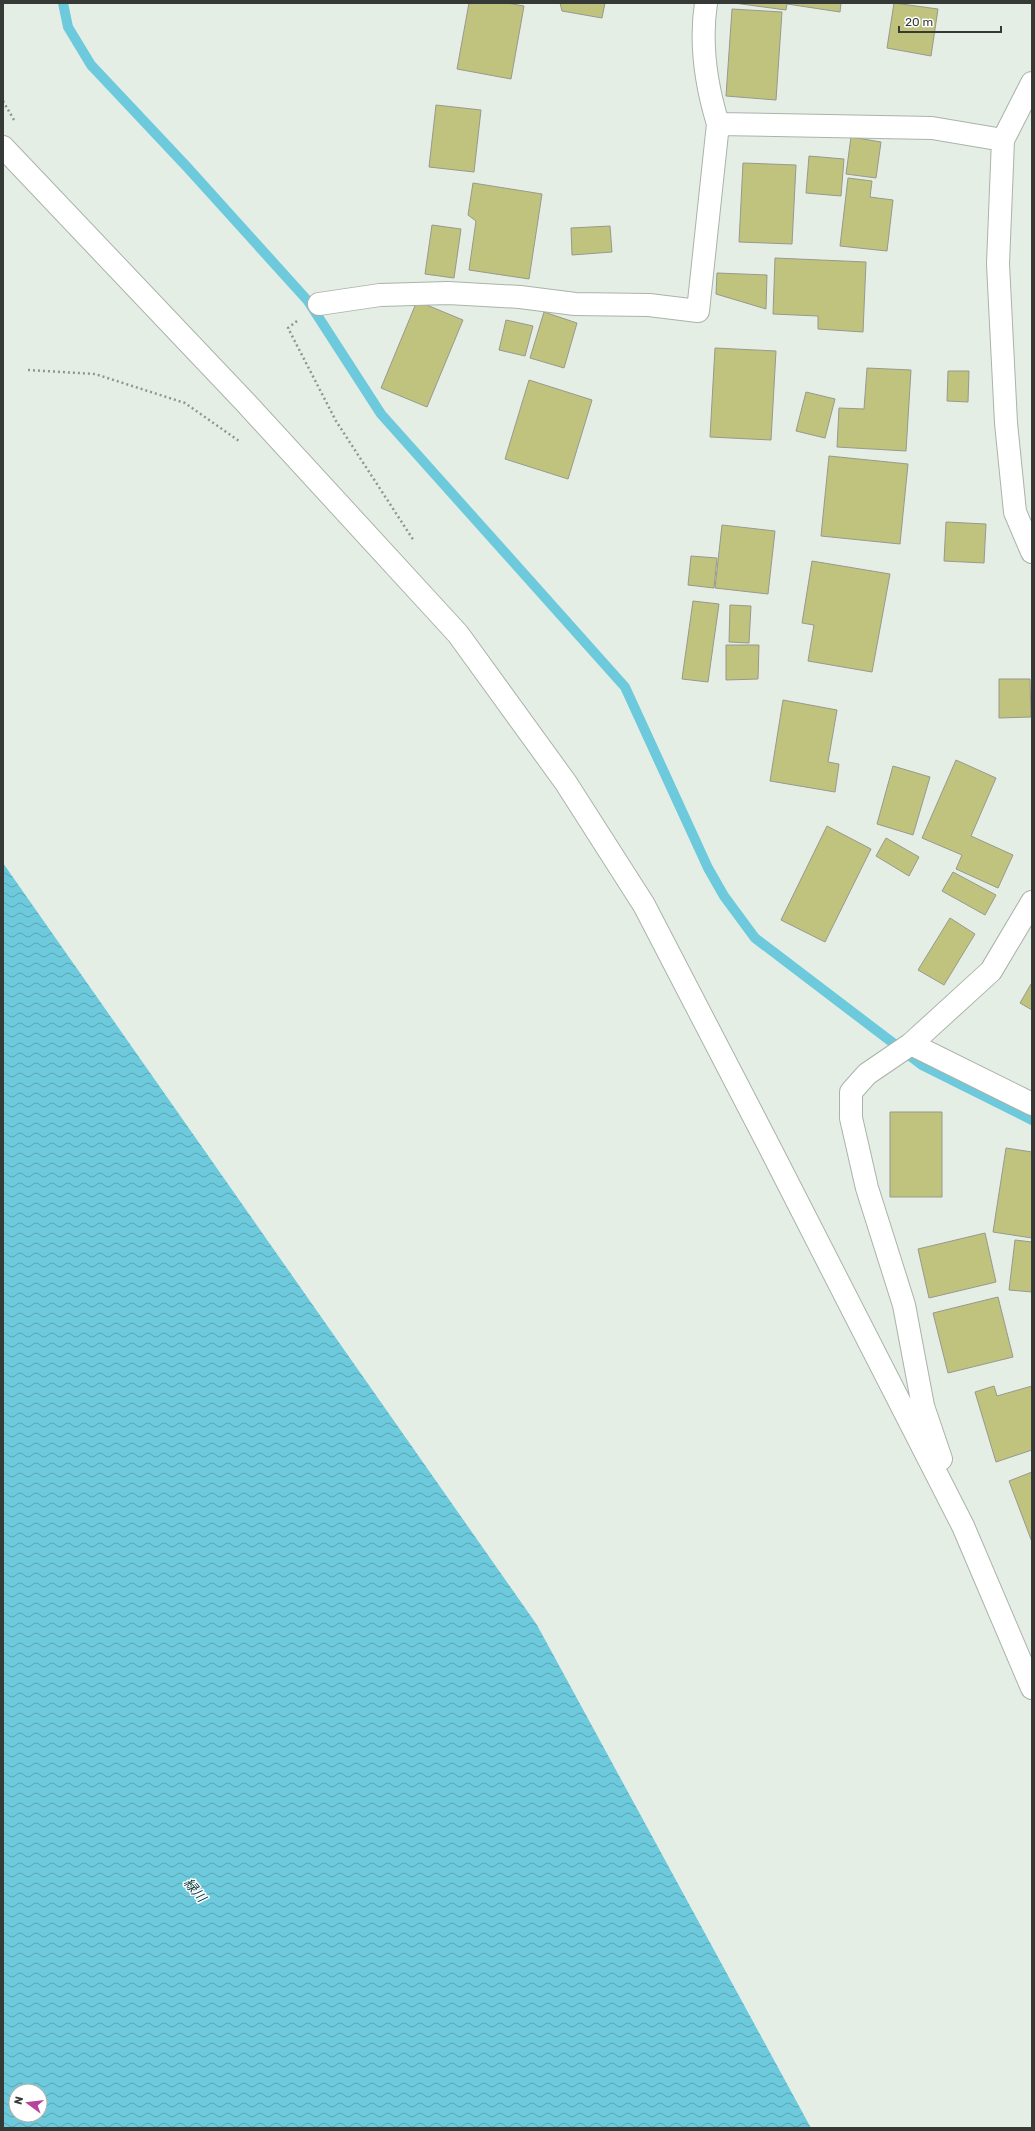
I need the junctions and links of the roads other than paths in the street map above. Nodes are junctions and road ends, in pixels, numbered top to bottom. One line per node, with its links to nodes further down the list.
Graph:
1 (706, 3): 3 (street)
2 (1032, 83): 4 (street)
3 (718, 124): 4 (street); 6 (street)
4 (1003, 140): 7 (street)
5 (3, 147): 11 (street)
6 (319, 304)
7 (1032, 552)
8 (1032, 902): 9 (street)
9 (911, 1044): 10 (street); 11 (street)
10 (1032, 1104)
11 (963, 1526): 12 (street)
12 (1032, 1688)

